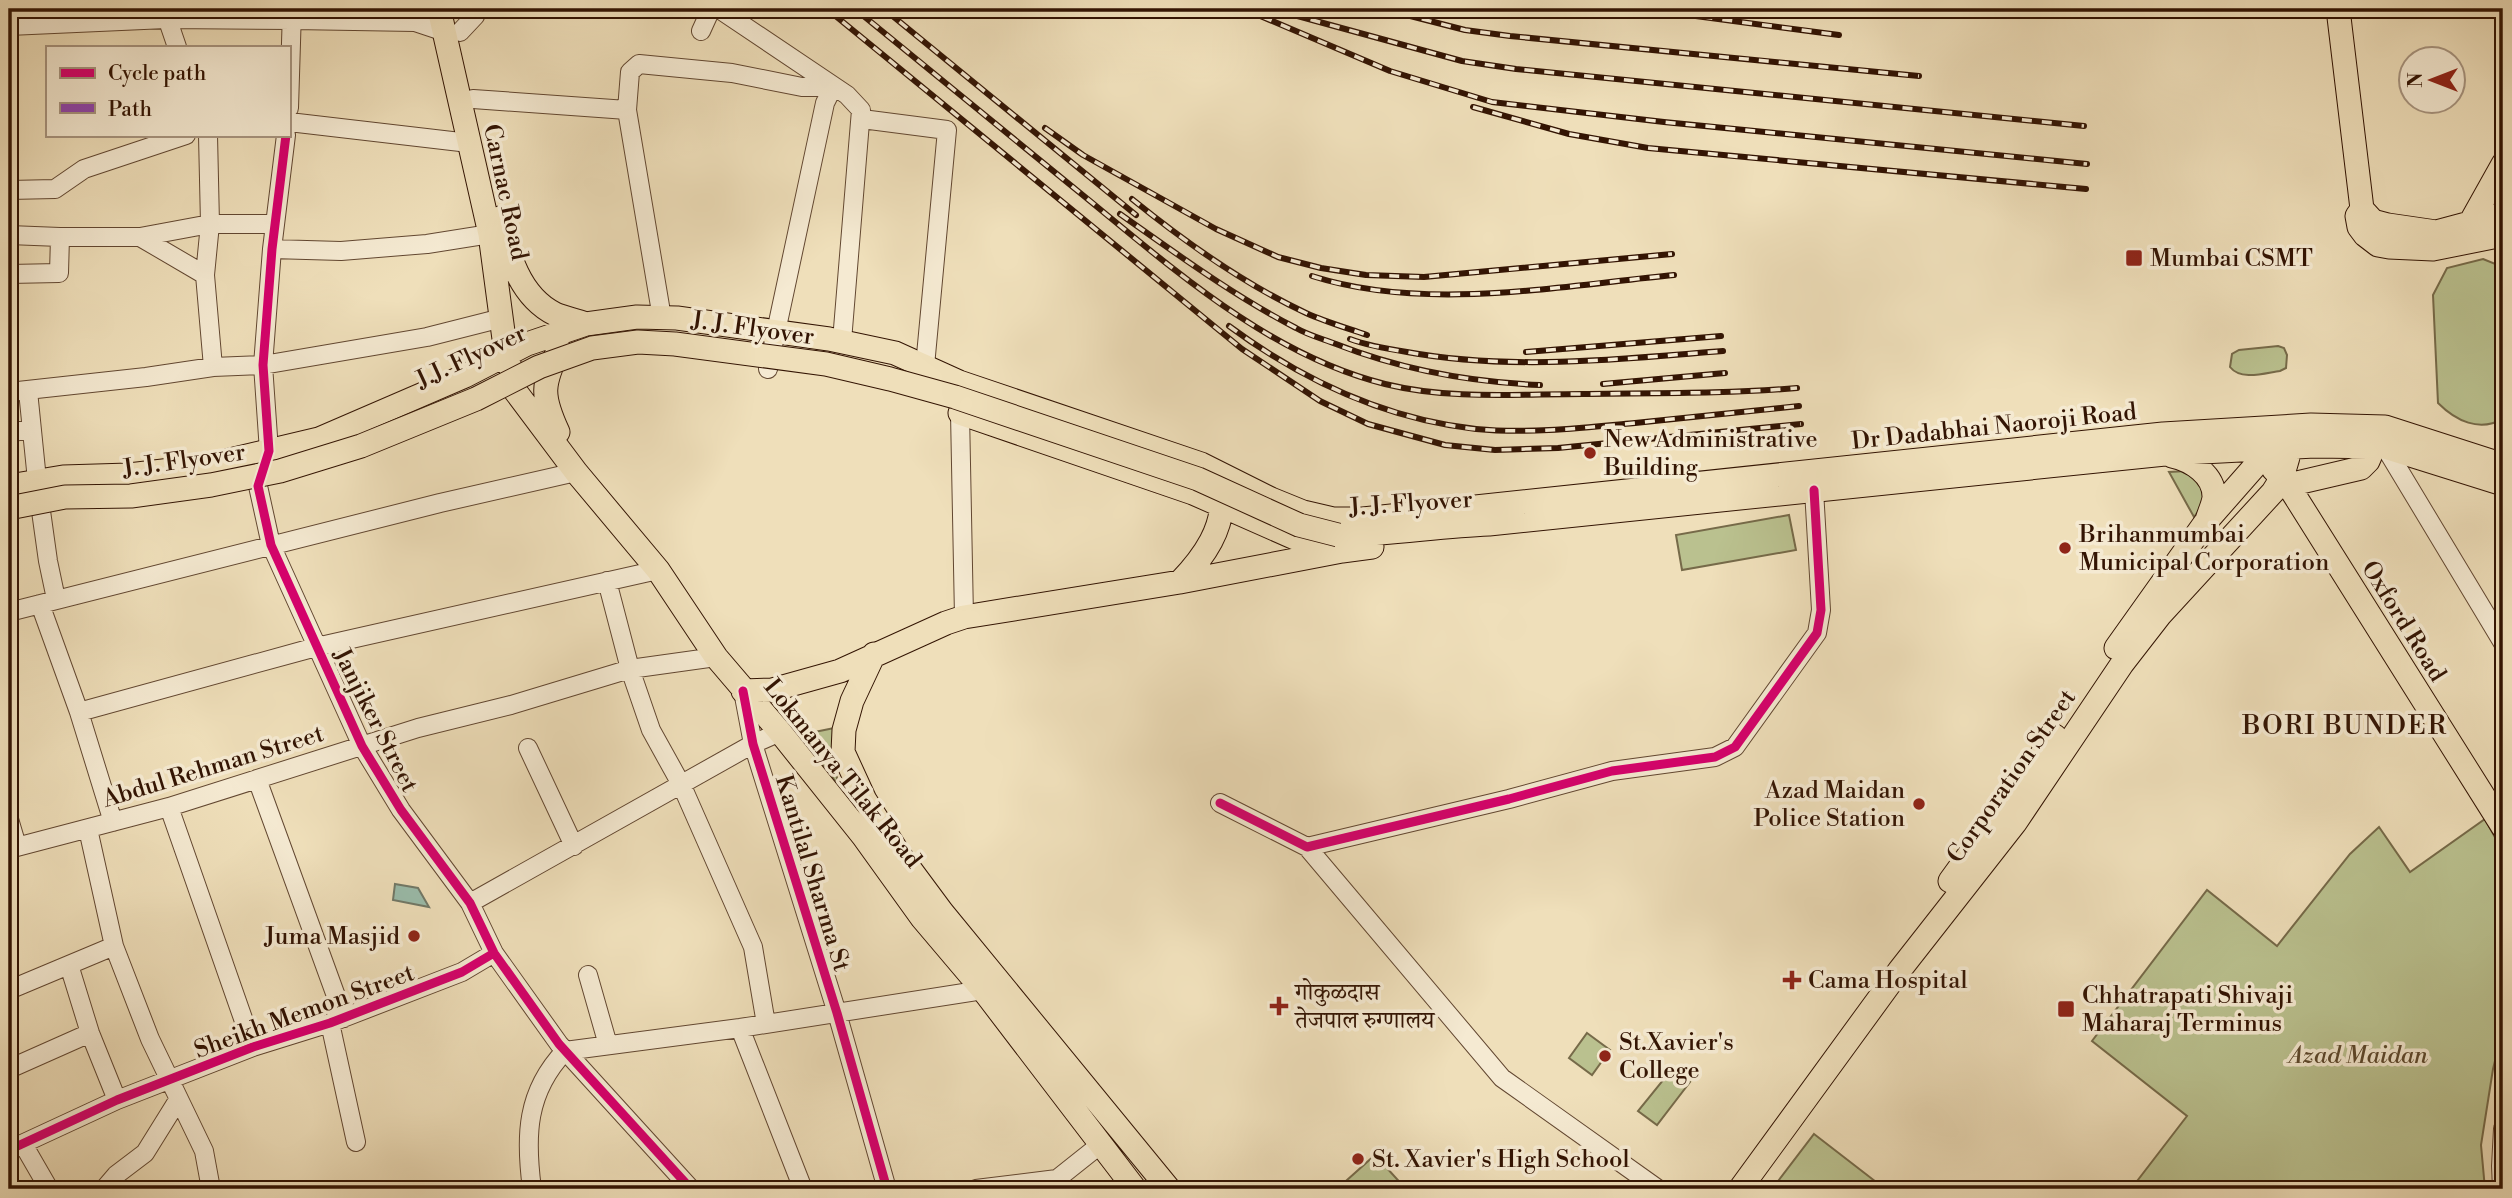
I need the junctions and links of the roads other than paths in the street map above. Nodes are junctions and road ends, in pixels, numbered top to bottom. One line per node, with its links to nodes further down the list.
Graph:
1 (439, 9): 12 (main road, Carnac Road)
2 (453, 9): 12 (main road, Carnac Road)
3 (478, 9): 12 (street)
4 (711, 9): 11 (street)
5 (719, 9): 15 (street)
6 (165, 14): 7 (street); 10 (street); 13 (street)
7 (293, 14): 8 (street); 14 (street)
8 (414, 15): 12 (street)
9 (2339, 20): 29 (main road)
10 (9, 26)
11 (701, 31)
12 (452, 32): 16 (main road, Carnac Road); 23 (main road, Carnac Road)
13 (177, 46)
14 (290, 84)
15 (833, 87): 17 (street); 18 (street); 42 (street)
16 (472, 99): 17 (street); 41 (main road, Carnac Road)
17 (627, 110): 40 (street)
18 (862, 119): 43 (street); 48 (street)
19 (290, 122): 23 (street)
20 (183, 136): 25 (street)
21 (208, 136): 27 (street)
22 (286, 136): 28 (street)
23 (469, 143): 30 (main road, Carnac Road)
24 (2503, 164): 29 (main road)
25 (9, 190)
26 (2503, 214): 29 (main road)
27 (210, 224): 28 (street); 34 (street); 38 (street)
28 (275, 225): 35 (street)
29 (2474, 232): 32 (main road); 36 (main road)
30 (490, 234): 35 (street); 39 (main road, Carnac Road)
31 (9, 235): 33 (street)
32 (2503, 235)
33 (60, 237): 34 (street); 37 (street)
34 (140, 237): 38 (street)
35 (272, 249): 45 (street)
36 (2503, 251)
37 (9, 274)
38 (205, 275): 46 (street)
39 (502, 318): 44 (main road, Carnac Road); 45 (street)
40 (662, 318): 41 (main road); 42 (main road)
41 (586, 324): 44 (main road); 49 (main road)
42 (774, 332): 43 (main road); 47 (street)
43 (842, 341): 48 (main road)
44 (506, 354): 50 (main road, Carnac Road); 58 (main road)
45 (263, 365): 46 (street); 58 (street)
46 (212, 367): 51 (street)
47 (768, 369)
48 (929, 371): 60 (main road); 68 (main road, J.J. Flyover)
49 (545, 377): 50 (main road); 62 (main road)
50 (513, 388): 62 (main road, Lokmanya Tilak Road); 66 (main road)
51 (29, 391): 52 (street); 54 (street)
52 (9, 392)
53 (960, 413): 69 (main road); 84 (street)
54 (31, 430): 55 (street); 63 (street)
55 (9, 432)
56 (2273, 443): 57 (main road, Dr Dadabhai Naoroji Road); 59 (main road, Dr Dadabhai Naoroji Road); 61 (main road, Dr Dadabhai Naoroji Road); 64 (main road, Corporation Street); 73 (main road, Dr Dadabhai Naoroji Road); 74 (main road, Corporation Street)
57 (2379, 447): 61 (main road, Dr Dadabhai Naoroji Road); 64 (main road); 81 (street)
58 (269, 451): 63 (main road); 66 (street)
59 (2165, 454): 67 (main road, Dr Dadabhai Naoroji Road); 74 (main road)
60 (1200, 464): 69 (main road); 73 (main road)
61 (2500, 467)
62 (576, 472): 76 (street); 77 (main road, Lokmanya Tilak Road)
63 (37, 480): 65 (main road)
64 (2284, 481): 100 (main road, Corporation Street); 103 (main road, Oxford Road)
65 (9, 486)
66 (257, 486): 71 (main road); 76 (street, Janjiker Street)
67 (1814, 490): 73 (main road, Dr Dadabhai Naoroji Road); 107 (street)
68 (9, 498)
69 (1223, 506): 75 (main road); 79 (main road)
70 (9, 508): 75 (main road, J. J. Flyover, bridge)
71 (41, 511): 72 (main road); 80 (street)
72 (9, 514)
73 (1488, 515): 75 (main road, J. J. Flyover)
74 (2205, 523): 100 (main road, Corporation Street)
75 (1340, 543): 79 (main road)
76 (271, 545): 80 (street); 86 (street, Janjiker Street)
77 (658, 570): 78 (street); 88 (main road, Lokmanya Tilak Road)
78 (607, 581): 86 (street); 89 (street)
79 (1180, 582): 84 (main road)
80 (48, 602): 83 (street); 91 (street)
81 (2479, 602): 82 (street); 85 (street)
82 (2503, 611)
83 (9, 612)
84 (964, 617): 87 (main road)
85 (2503, 643)
86 (316, 647): 91 (street); 94 (street, Janjiker Street)
87 (874, 654): 90 (main road); 140 (main road, Lokmanya Tilak Road)
88 (716, 657): 89 (street, Abdul Rehman Street); 90 (main road, Lokmanya Tilak Road)
89 (630, 669): 94 (street, Abdul Rehman Street); 97 (street)
90 (743, 691): 92 (main road, Lokmanya Tilak Road); 93 (street, Kantilal Sharma St)
91 (79, 712): 102 (street)
92 (780, 732): 93 (street); 114 (main road, Lokmanya Tilak Road)
93 (753, 744): 97 (street); 115 (street, Kantilal Sharma St)
94 (362, 746): 96 (street, Abdul Rehman Street); 108 (street, Janjiker Street)
95 (528, 748): 105 (street)
96 (257, 779): 99 (street, Abdul Rehman Street); 116 (street)
97 (682, 786): 105 (street); 117 (street)
98 (1220, 803): 107 (street)
99 (169, 807): 102 (street, Abdul Rehman Street); 121 (street)
100 (2008, 817): 142 (main road, Corporation Street); 143 (main road, Corporation Street)
101 (9, 819): 106 (street)
102 (113, 822): 104 (street, Abdul Rehman Street)
103 (2503, 827)
104 (88, 830): 106 (street, Abdul Rehman Street); 109 (street)
105 (574, 846): 108 (street)
106 (13, 847)
107 (1307, 847): 141 (street)
108 (470, 903): 110 (street, Janjiker Street)
109 (114, 946): 111 (street); 124 (street)
110 (494, 953): 116 (street, Sheikh Memon Street); 122 (street, Janjiker Street)
111 (69, 965): 113 (street); 119 (street)
112 (588, 975): 120 (street)
113 (9, 990)
114 (982, 990): 115 (street); 129 (main road, Lokmanya Tilak Road)
115 (837, 1013): 117 (street); 137 (street, Kantilal Sharma St)
116 (337, 1020): 121 (street, Sheikh Memon Street); 128 (street)
117 (766, 1024): 118 (street)
118 (740, 1028): 120 (street); 136 (street)
119 (90, 1033): 123 (street); 125 (street)
120 (608, 1045): 122 (street)
121 (253, 1047): 124 (street, Sheikh Memon Street)
122 (565, 1051): 134 (street); 135 (street, Janjiker Street)
123 (9, 1069)
124 (171, 1080): 125 (street, Sheikh Memon Street); 126 (street)
125 (117, 1100): 130 (street, Sheikh Memon Street)
126 (178, 1100): 132 (street); 133 (street)
127 (2503, 1129): 144 (street)
128 (356, 1142)
129 (1101, 1144): 138 (street); 139 (main road, Lokmanya Tilak Road)
130 (16, 1147): 131 (street)
131 (49, 1189)
132 (104, 1189)
133 (211, 1189)
134 (532, 1189)
135 (691, 1189)
136 (803, 1189)
137 (887, 1189)
138 (976, 1189)
139 (1135, 1189)
140 (1170, 1189)
141 (1658, 1189)
142 (1725, 1189)
143 (1740, 1189)
144 (2502, 1189)

